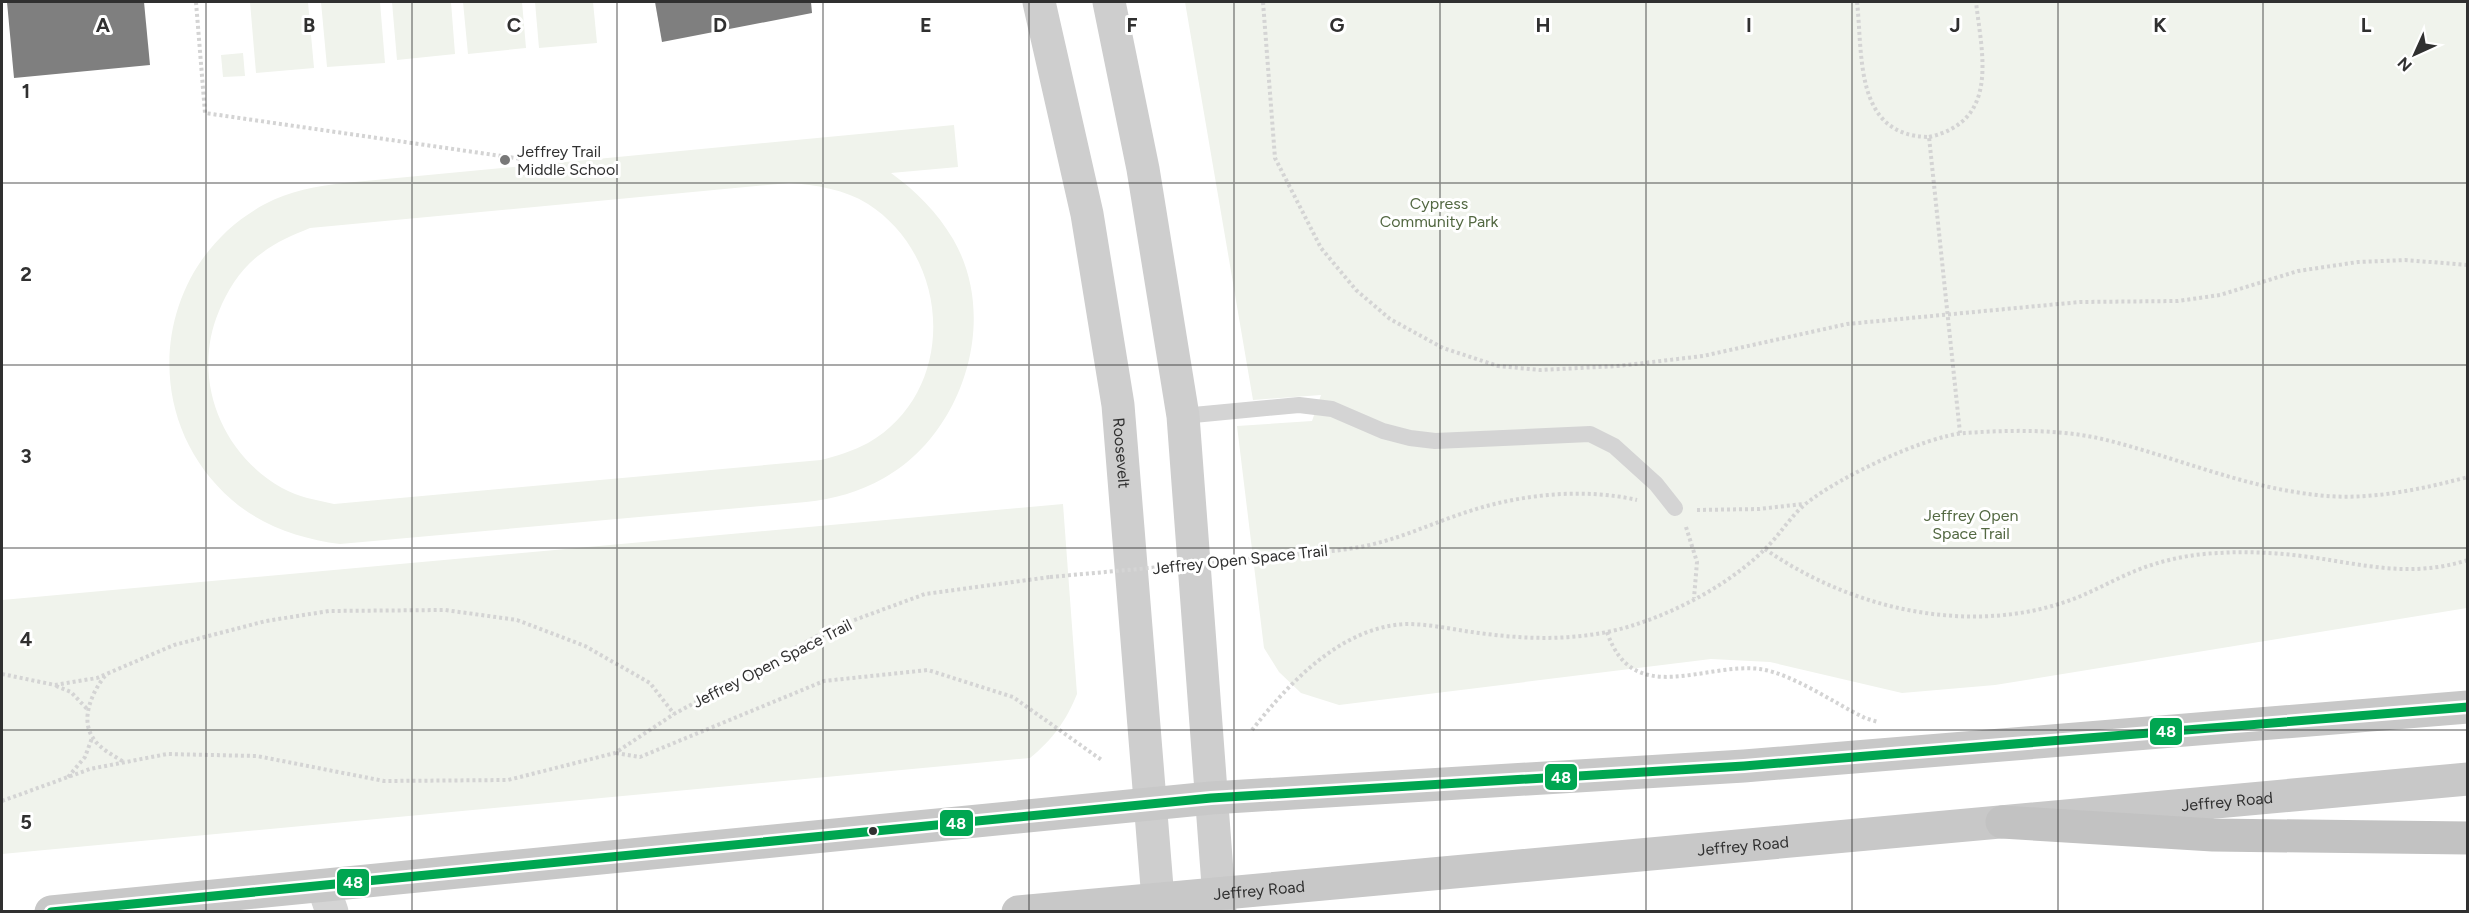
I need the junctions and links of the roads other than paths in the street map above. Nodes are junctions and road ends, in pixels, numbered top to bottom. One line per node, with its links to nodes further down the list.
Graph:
1 (1039, 2): 8 (street, Roosevelt)
2 (1109, 2): 3 (street)
3 (1183, 416): 4 (lane); 7 (street)
4 (1675, 508)
5 (2468, 707): 7 (main road)
6 (2468, 779): 9 (main road, Jeffrey Road)
7 (1211, 798): 8 (main road); 11 (street)
8 (1150, 804): 12 (main road); 13 (street, Roosevelt)
9 (2002, 822): 10 (highway); 11 (main road, Jeffrey Road)
10 (2468, 838)
11 (1219, 902): 13 (main road, Jeffrey Road)
12 (324, 903): 14 (main road)
13 (1158, 904): 15 (main road, Jeffrey Road)
14 (51, 912)
15 (1018, 912)

